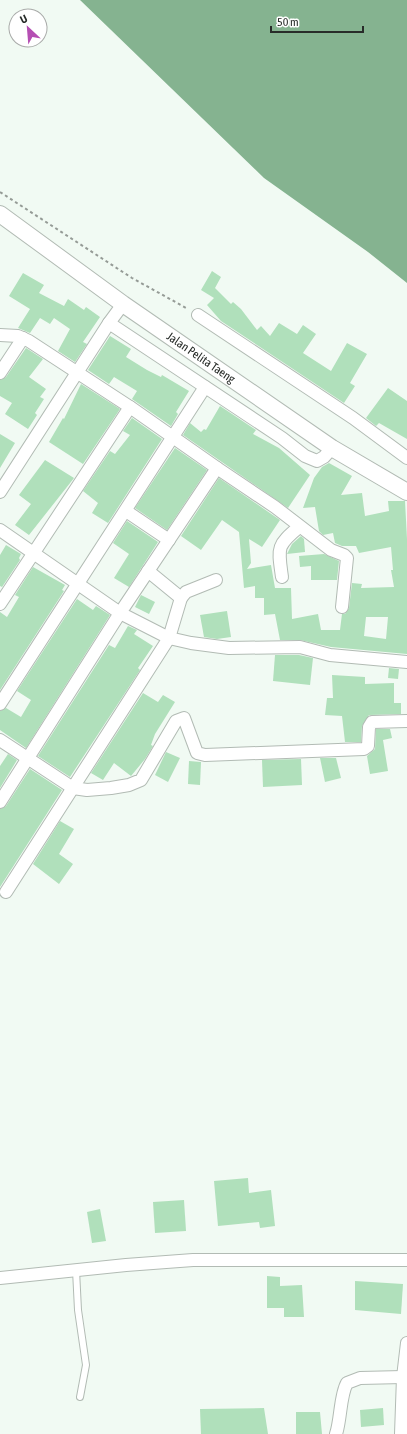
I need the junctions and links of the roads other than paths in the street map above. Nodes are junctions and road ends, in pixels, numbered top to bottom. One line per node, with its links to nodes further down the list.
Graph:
1 (0, 214): 2 (street, Jalan Pelita Taeng)
2 (123, 304): 4 (street); 12 (street, Jalan Pelita Taeng)
3 (198, 314): 13 (street)
4 (109, 323): 8 (street); 9 (street)
5 (0, 335): 6 (street)
6 (23, 338): 7 (street); 8 (street)
7 (0, 373)
8 (77, 373): 10 (street); 15 (street)
9 (205, 387): 11 (street); 12 (street)
10 (130, 407): 11 (street); 21 (street)
11 (174, 438): 14 (street); 17 (street)
12 (332, 448): 16 (street, Jalan Pelita Taeng)
13 (407, 458)
14 (217, 468): 18 (street); 20 (street)
15 (0, 492)
16 (407, 492)
17 (126, 511): 20 (street); 25 (street)
18 (299, 528): 23 (street); 28 (street)
19 (0, 530): 21 (street)
20 (169, 540): 22 (street)
21 (33, 553): 25 (street); 27 (street)
22 (148, 571): 26 (street); 29 (street)
23 (282, 577)
24 (216, 580): 26 (street)
25 (78, 585): 29 (street); 33 (street)
26 (180, 598): 30 (street)
27 (0, 604)
28 (342, 607)
29 (120, 613): 30 (street); 36 (street)
30 (169, 638): 31 (street); 37 (street)
31 (407, 662): 32 (street)
32 (407, 669)
33 (0, 704)
34 (407, 721): 37 (street)
35 (0, 740): 36 (street)
36 (27, 759): 37 (street); 38 (street)
37 (73, 788): 39 (street)
38 (0, 802)
39 (6, 892)
40 (407, 1260): 41 (street)
41 (76, 1270): 42 (street); 45 (lane)
42 (0, 1278)
43 (407, 1343): 44 (street)
44 (402, 1377): 46 (street); 47 (street)
45 (80, 1397)
46 (336, 1434)
47 (401, 1434)

